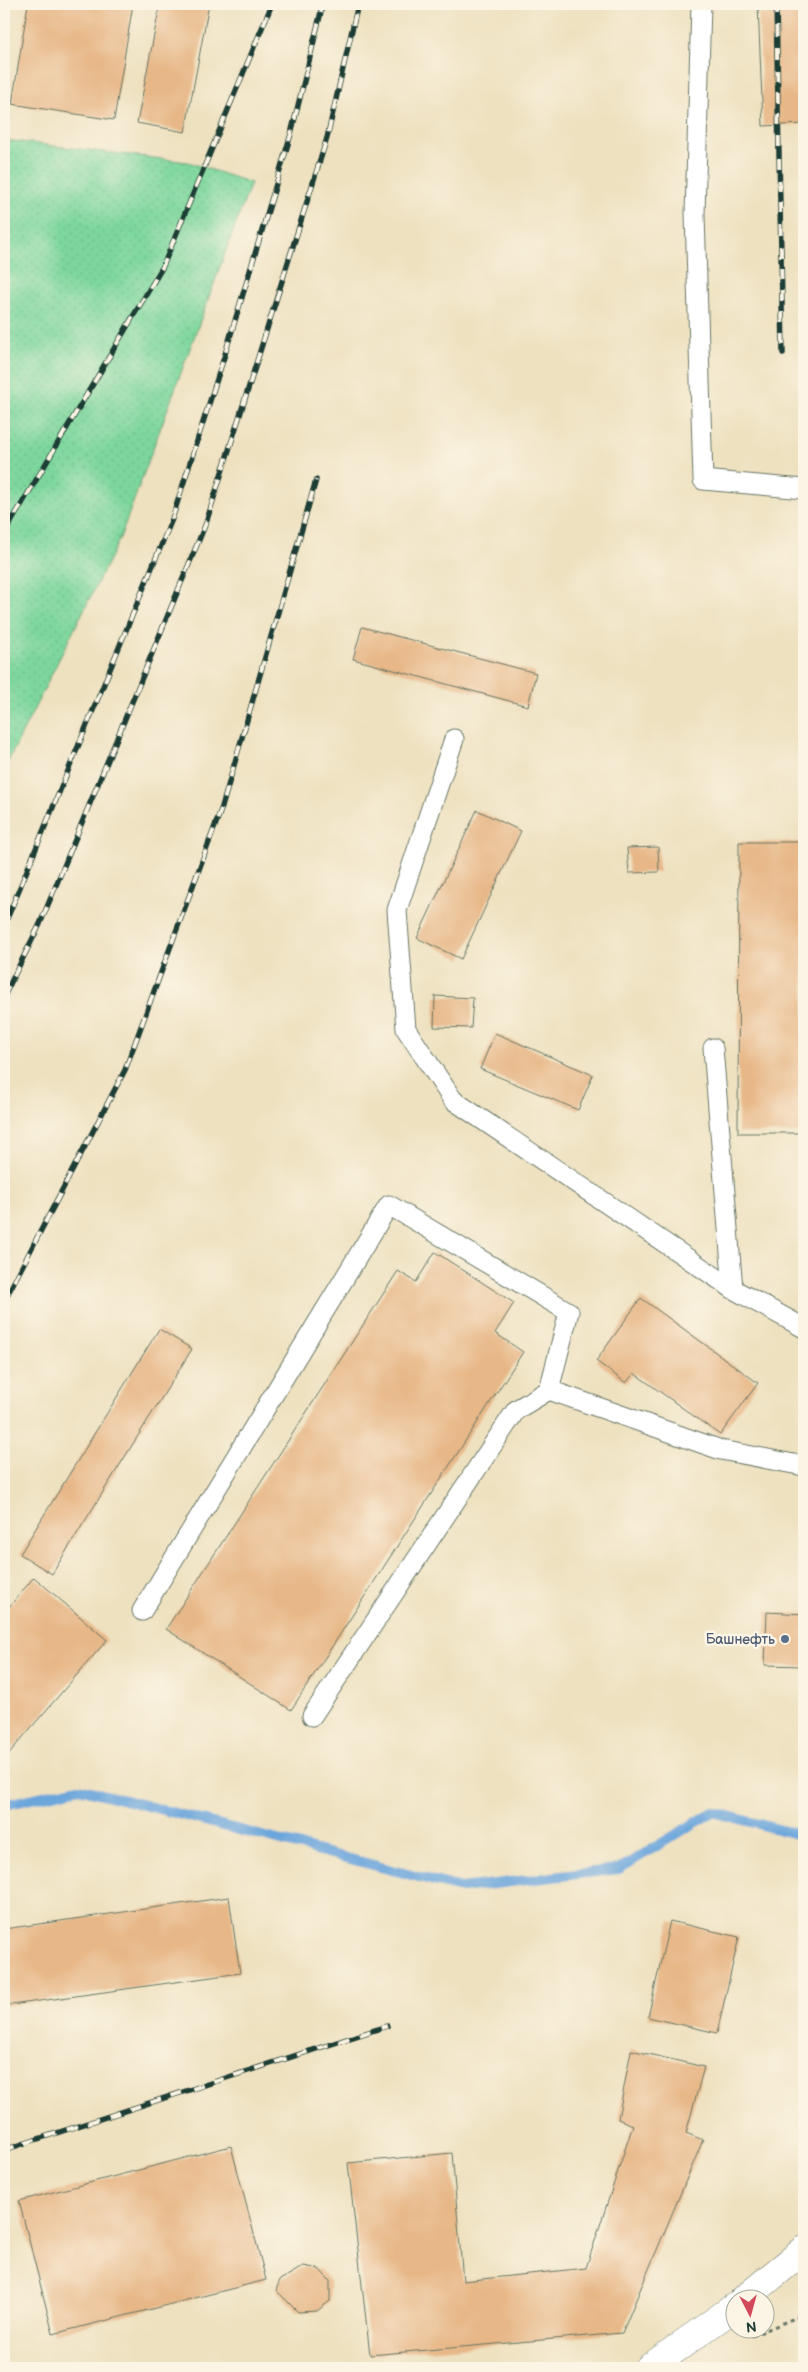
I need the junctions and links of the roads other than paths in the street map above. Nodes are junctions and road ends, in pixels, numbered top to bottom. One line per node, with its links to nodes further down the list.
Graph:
1 (702, 4): 2 (lane)
2 (804, 489)
3 (454, 739): 5 (lane)
4 (713, 1048): 5 (lane)
5 (733, 1289): 6 (lane)
6 (804, 1328)
7 (549, 1390): 8 (lane); 9 (lane); 10 (lane)
8 (804, 1466)
9 (142, 1611)
10 (312, 1716)
11 (804, 2250): 12 (main road)
12 (755, 2290)
13 (726, 2313): 14 (main road)
14 (649, 2368)

